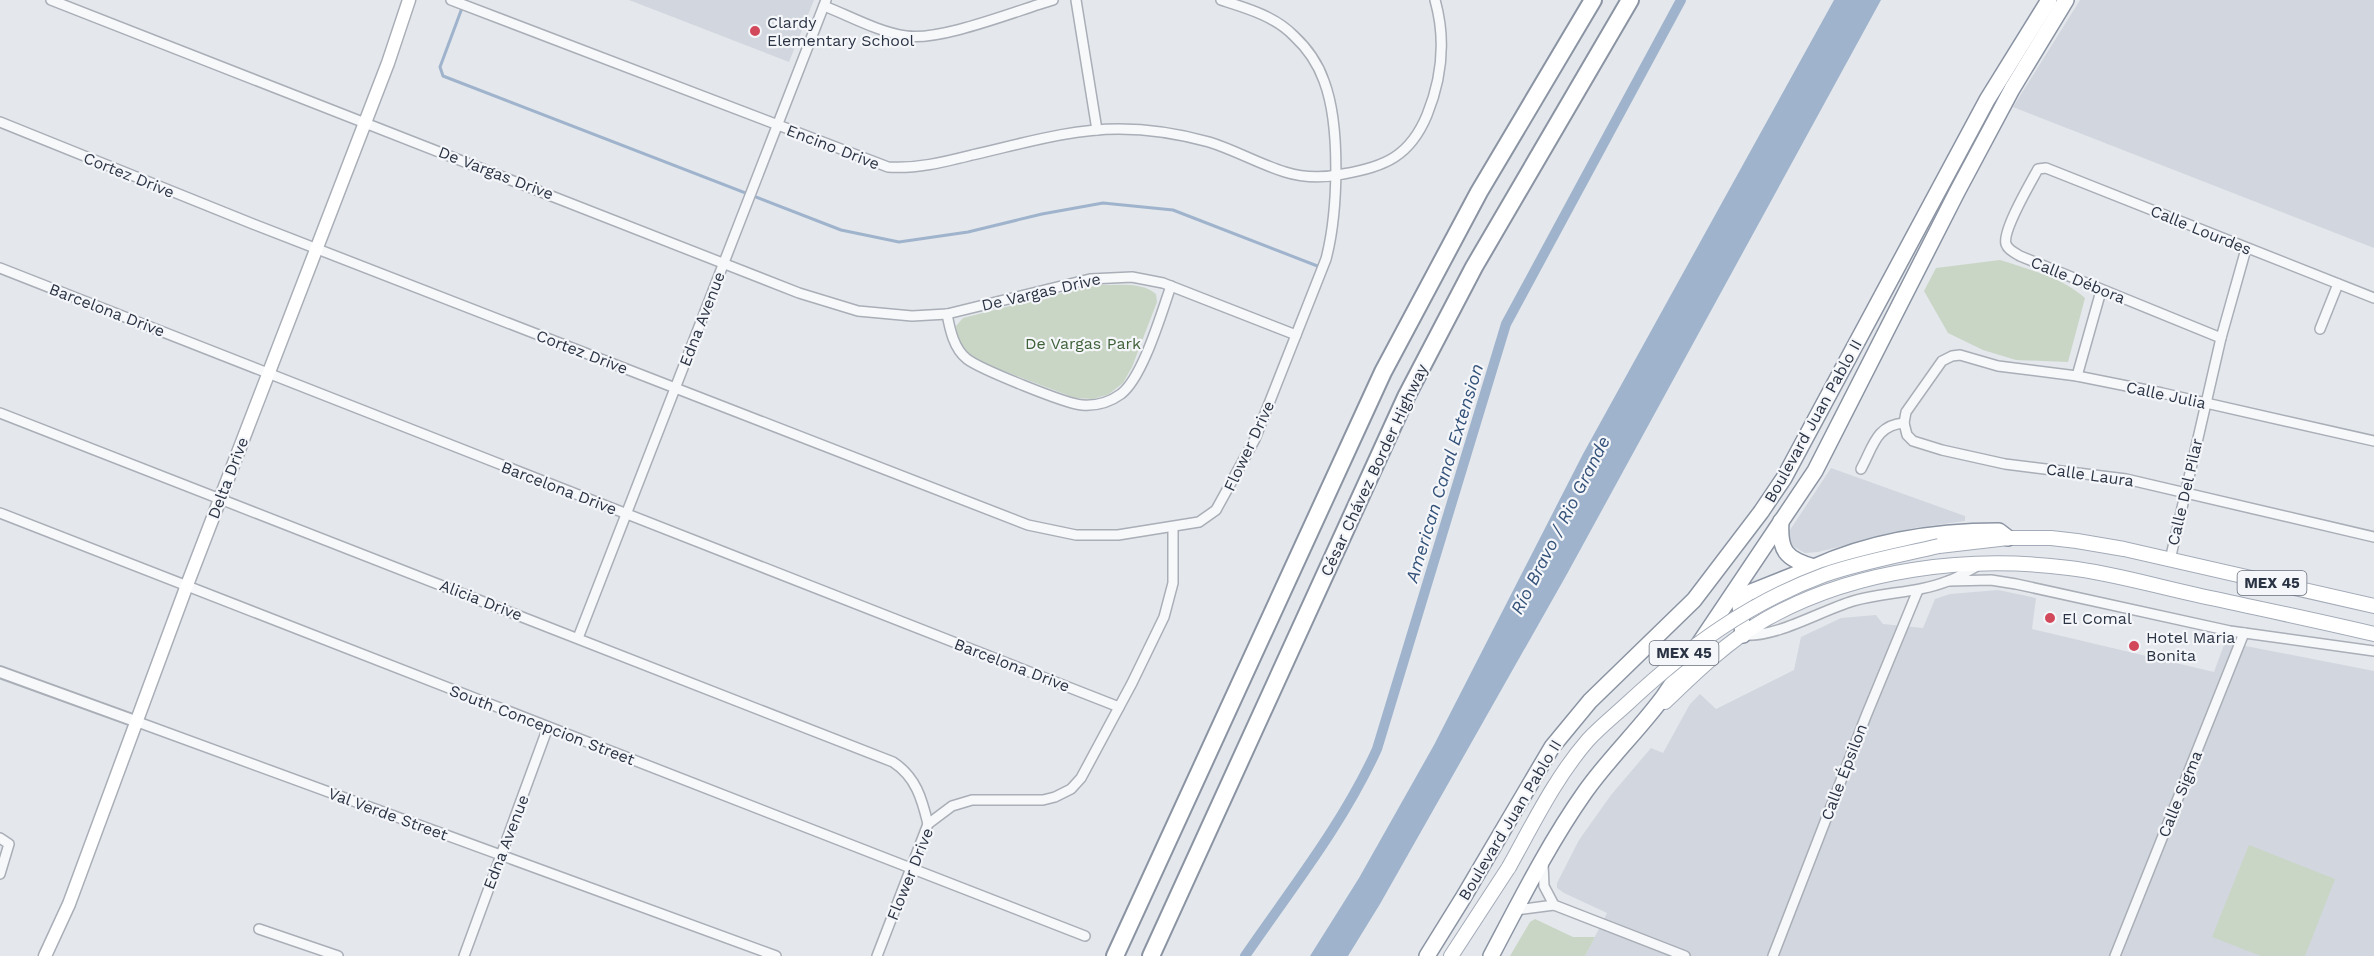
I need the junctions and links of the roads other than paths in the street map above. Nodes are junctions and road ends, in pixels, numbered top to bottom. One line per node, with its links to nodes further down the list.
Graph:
1 (51, 0): 14 (street, De Vargas Drive)
2 (409, 0): 14 (main road, Delta Drive)
3 (451, 0): 15 (street, Encino Drive)
4 (1053, 0): 12 (street)
5 (1076, 0): 16 (street)
6 (1221, 0): 17 (street, Flower Drive)
7 (1435, 0): 17 (street)
8 (1593, 0): 79 (highway, César Chávez Border Highway)
9 (1630, 0): 80 (highway, César Chávez Border Highway)
10 (2049, 0): 81 (highway, Boulevard Juan Pablo II)
11 (2066, 0): 43 (highway, Boulevard Juan Pablo II)
12 (825, 3): 15 (street, Edna Avenue)
13 (0, 122): 19 (street, Cortez Drive)
14 (365, 122): 19 (main road, Delta Drive); 21 (street, De Vargas Drive)
15 (777, 126): 16 (street, Encino Drive); 21 (street, Edna Avenue)
16 (1097, 130): 17 (street, Encino Drive)
17 (1335, 176): 29 (street, Flower Drive)
18 (2034, 178): 20 (street, Calle Lourdes); 25 (street, Calle Débora)
19 (317, 248): 31 (main road, Delta Drive); 33 (street, Cortez Drive)
20 (2246, 249): 23 (street, Calle Lourdes); 30 (street, Calle Del Pilar)
21 (724, 263): 27 (street, De Vargas Drive); 33 (street, Edna Avenue)
22 (0, 268): 31 (street, Barcelona Drive)
23 (2338, 284): 26 (street, Calle Lourdes); 28 (street)
24 (1171, 286): 27 (street, De Vargas Drive); 27 (street); 29 (street, De Vargas Drive)
25 (2102, 291): 30 (street, Calle Débora); 32 (street)
26 (2374, 298)
27 (947, 314)
28 (2320, 329)
29 (1296, 335): 44 (street, Flower Drive)
30 (2221, 338): 34 (street, Calle Del Pilar)
31 (268, 374): 40 (main road, Delta Drive); 42 (street, Barcelona Drive)
32 (2077, 376): 34 (street, Calle Julia); 36 (street, Calle Julia)
33 (675, 388): 42 (street, Edna Avenue); 44 (street, Cortez Drive)
34 (2206, 403): 37 (street, Calle Julia); 39 (street, Calle Del Pilar)
35 (0, 413): 40 (street, Alicia Drive)
36 (1904, 423): 38 (street); 39 (street, Calle Laura)
37 (2374, 441)
38 (1861, 469)
39 (2185, 493): 45 (street, Calle Laura); 47 (street, Calle Del Pilar)
40 (220, 498): 51 (main road, Delta Drive); 57 (street, Alicia Drive)
41 (0, 513): 51 (street, South Concepcion Street)
42 (626, 514): 57 (street, Edna Avenue); 60 (street, Barcelona Drive)
43 (1781, 520): 49 (highway); 62 (highway, Boulevard Juan Pablo II)
44 (1173, 527): 60 (street, Flower Drive)
45 (2374, 537)
46 (2008, 538): 47 (main road, MEX 45); 49 (highway); 82 (main road, MEX 45, bridge)
47 (2170, 560): 53 (main road, MEX 45)
48 (1980, 565): 50 (street); 55 (main road, MEX 45); 56 (main road, MEX 45)
49 (1814, 567): 56 (highway)
50 (1949, 581): 52 (street); 54 (street)
51 (186, 585): 61 (main road, Delta Drive); 63 (street, South Concepcion Street)
52 (1918, 590): 56 (street); 85 (street, Calle Épsilon)
53 (2374, 606)
54 (2244, 633): 58 (street); 86 (street, Calle Sigma)
55 (2374, 634)
56 (1743, 635): 62 (main road, MEX 45)
57 (578, 638): 64 (street, Alicia Drive)
58 (2374, 651)
59 (0, 672): 61 (street, Val Verde Street)
60 (1119, 707): 64 (street, Flower Drive)
61 (135, 721): 66 (street, Val Verde Street); 74 (main road, Delta Drive)
62 (1646, 721): 67 (highway, MEX 45)
63 (548, 727): 66 (street, Edna Avenue); 68 (street, South Concepcion Street)
64 (928, 824): 68 (street, Flower Drive)
65 (3, 839): 69 (street)
66 (501, 855): 76 (street, Edna Avenue); 77 (street, Val Verde Street)
67 (1543, 861): 70 (street); 71 (highway, MEX 45)
68 (910, 868): 73 (street, South Concepcion Street); 78 (street, Flower Drive)
69 (0, 874)
70 (1554, 905): 71 (street); 84 (street)
71 (1516, 910): 83 (highway, MEX 45)
72 (259, 929): 75 (street)
73 (1085, 936)
74 (45, 956)
75 (338, 956)
76 (464, 956)
77 (776, 956)
78 (877, 956)
79 (1115, 956)
80 (1151, 956)
81 (1427, 956)
82 (1451, 956)
83 (1491, 956)
84 (1685, 956)
85 (1773, 956)
86 (2115, 956)

